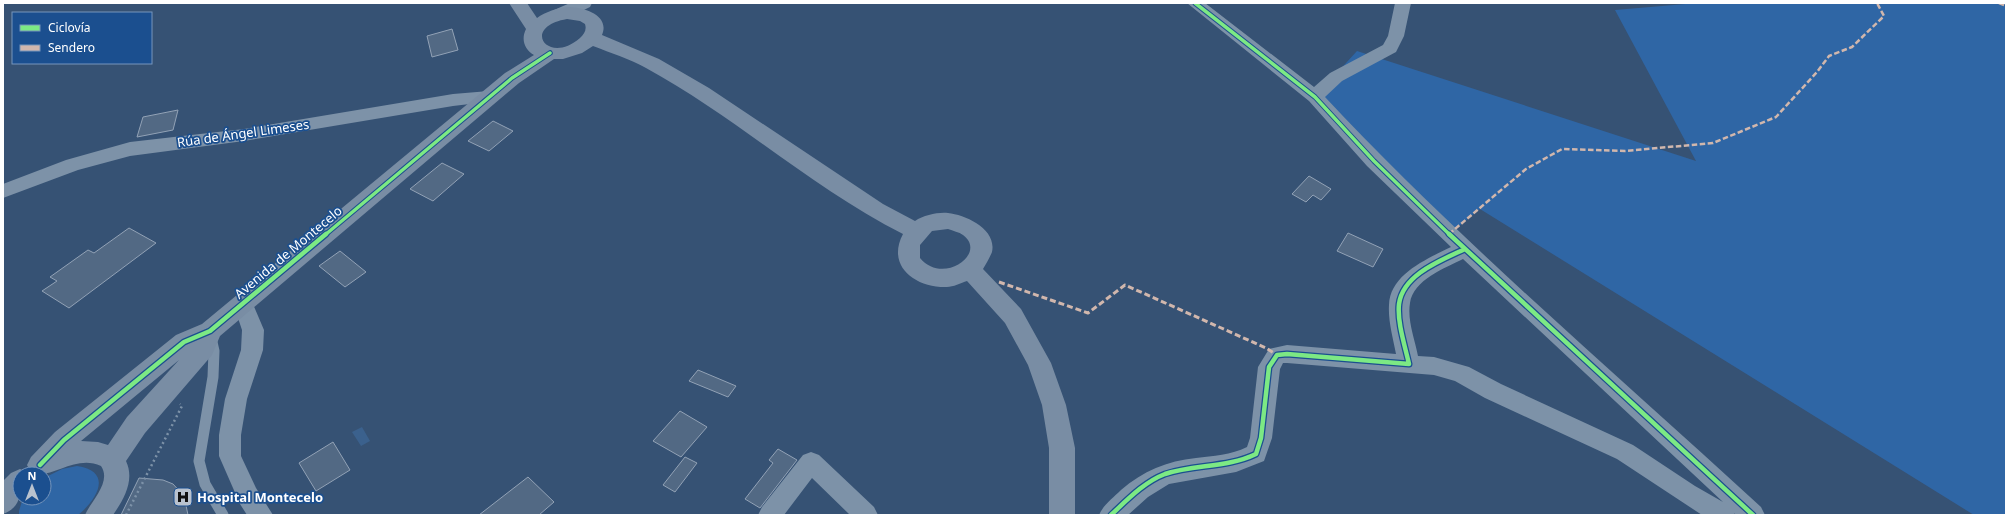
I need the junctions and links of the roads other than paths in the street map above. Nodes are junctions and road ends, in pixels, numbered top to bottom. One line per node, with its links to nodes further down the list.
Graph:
1 (1195, 3): 8 (street)
2 (1403, 3): 8 (street)
3 (587, 7): 5 (street); 6 (street)
4 (521, 8): 5 (street)
5 (545, 33): 6 (street); 7 (street, Avenida de Montecelo)
6 (592, 38): 10 (street)
7 (489, 97): 9 (street, Rúa de Ángel Limeses); 13 (street, Avenida de Montecelo)
8 (1315, 97): 11 (street)
9 (3, 191)
10 (917, 231): 12 (street); 12 (street)
11 (1465, 249): 15 (street); 29 (street)
12 (971, 270): 26 (street)
13 (243, 303): 14 (street, Avenida de Montecelo); 23 (street)
14 (210, 331): 16 (street, Avenida de Montecelo); 17 (street, Avenida de Montecelo); 22 (lane)
15 (1409, 364): 27 (street); 28 (street)
16 (112, 460): 18 (street); 21 (street)
17 (38, 466)
18 (41, 466)
19 (12, 489): 20 (street)
20 (3, 502)
21 (98, 515)
22 (223, 515)
23 (261, 515)
24 (770, 515): 25 (street)
25 (866, 515)
26 (1062, 515)
27 (1111, 515)
28 (1723, 515)
29 (1753, 515)

